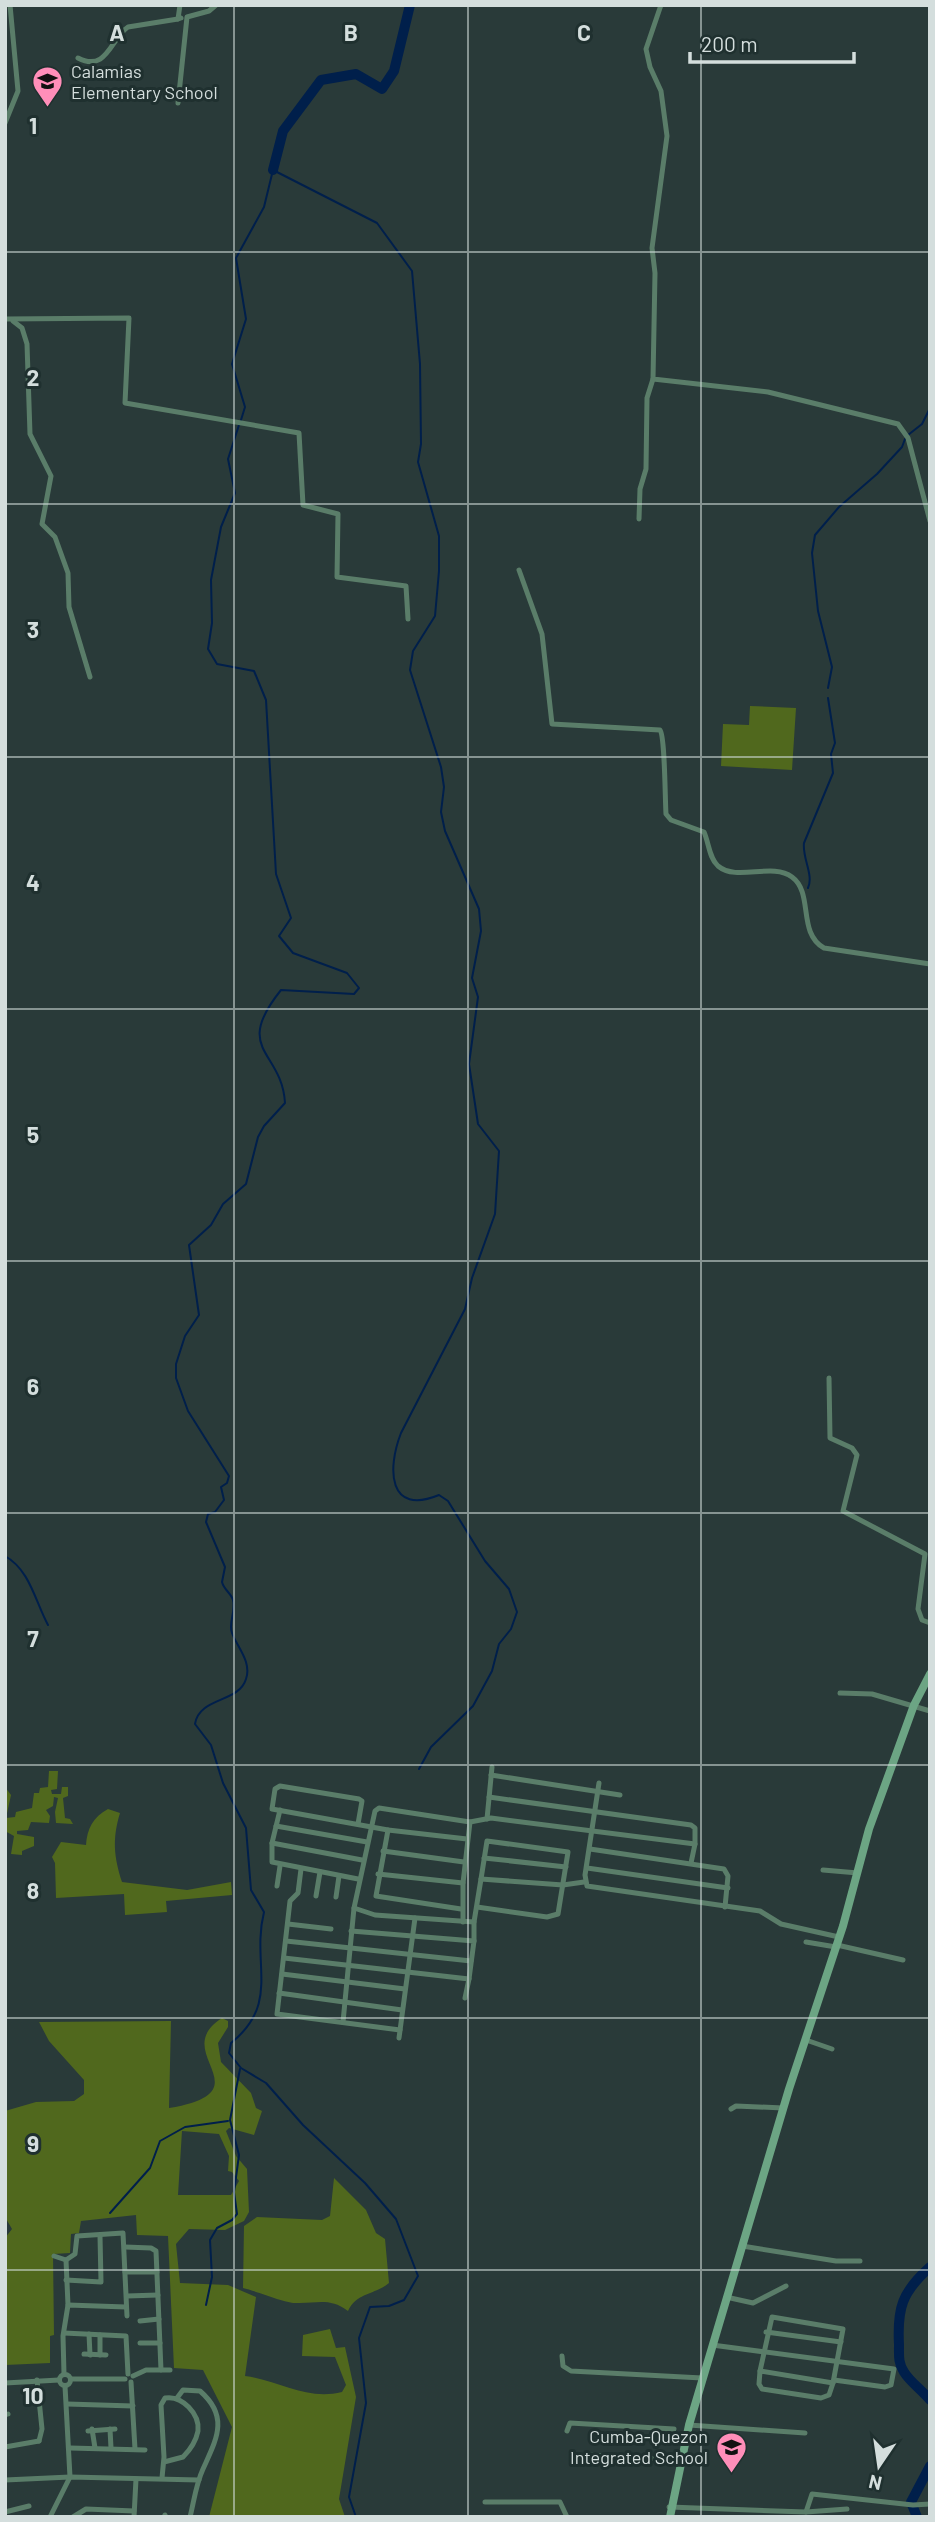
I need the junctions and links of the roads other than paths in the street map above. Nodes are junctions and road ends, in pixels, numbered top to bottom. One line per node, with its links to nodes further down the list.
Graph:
1 (10, 5): 7 (street)
2 (180, 5): 6 (street)
3 (216, 5): 5 (street)
4 (661, 5): 15 (street)
5 (187, 17): 6 (street); 12 (street)
6 (178, 19): 9 (street)
7 (13, 51): 8 (street); 10 (street)
8 (5, 52)
9 (78, 58)
10 (16, 64): 11 (street); 13 (street)
11 (5, 65)
12 (178, 103)
13 (5, 122)
14 (8, 319): 19 (street); 20 (street)
15 (653, 379): 16 (street); 17 (street)
16 (639, 519)
17 (930, 521)
18 (519, 570): 21 (street)
19 (408, 619)
20 (90, 677)
21 (930, 964)
22 (829, 1378): 23 (street)
23 (930, 1623)
24 (930, 1674): 26 (street)
25 (839, 1693): 26 (street)
26 (914, 1705): 27 (street); 69 (street)
27 (930, 1711)
28 (492, 1767): 31 (street)
29 (510, 1770): 33 (street)
30 (527, 1772): 35 (street)
31 (491, 1775): 33 (street); 43 (street)
32 (547, 1775): 37 (street)
33 (509, 1777): 35 (street)
34 (566, 1778): 39 (street)
35 (526, 1780): 37 (street)
36 (583, 1781): 40 (street)
37 (547, 1783): 39 (street)
38 (599, 1783): 41 (street)
39 (564, 1786): 40 (street)
40 (582, 1789): 41 (street)
41 (598, 1792): 42 (street); 45 (street)
42 (620, 1796)
43 (489, 1797): 45 (street); 46 (street)
44 (279, 1810): 48 (street); 48 (street); 49 (street)
45 (597, 1814): 52 (street); 56 (street)
46 (487, 1819): 47 (street); 52 (street)
47 (470, 1822): 50 (street); 53 (street)
48 (358, 1824): 50 (street)
49 (276, 1826): 54 (street); 55 (street)
50 (370, 1827): 51 (street); 54 (street)
51 (388, 1830): 53 (street); 58 (street)
52 (594, 1832): 56 (street); 57 (street)
53 (467, 1839): 61 (street)
54 (367, 1842): 60 (street)
55 (272, 1843): 60 (street); 63 (street)
56 (695, 1844): 62 (street)
57 (590, 1849): 62 (street); 65 (street)
58 (383, 1851): 61 (street); 70 (street)
59 (484, 1858): 64 (street); 64 (street); 73 (street)
60 (362, 1860): 72 (street)
61 (464, 1862): 75 (street)
62 (691, 1863): 78 (street)
63 (280, 1866): 66 (street); 77 (street)
64 (566, 1867): 76 (street)
65 (587, 1868): 74 (street); 78 (street)
66 (301, 1869): 68 (street); 88 (street)
67 (824, 1870): 69 (street)
68 (320, 1872): 71 (street); 79 (street)
69 (858, 1873): 95 (street)
70 (378, 1874): 75 (street); 84 (street)
71 (339, 1876): 72 (street); 80 (street)
72 (358, 1879): 83 (street)
73 (481, 1879): 76 (street); 81 (street)
74 (584, 1882): 76 (street); 82 (street)
75 (463, 1884): 84 (street)
76 (563, 1885): 81 (street)
77 (277, 1886)
78 (728, 1888): 82 (street)
79 (316, 1896)
80 (336, 1897)
81 (477, 1906): 87 (street)
82 (724, 1907): 95 (street)
83 (354, 1908): 85 (street); 90 (street)
84 (461, 1909): 86 (street)
85 (415, 1918): 86 (street); 91 (street)
86 (463, 1922): 87 (street)
87 (474, 1922): 93 (street)
88 (288, 1924): 89 (street); 92 (street)
89 (331, 1929)
90 (351, 1931): 91 (street); 96 (street)
91 (412, 1937): 93 (street); 97 (street)
92 (286, 1941): 96 (street); 98 (street)
93 (474, 1941): 100 (street)
94 (806, 1942): 95 (street)
95 (837, 1943): 99 (street); 114 (street)
96 (349, 1948): 97 (street); 101 (street)
97 (410, 1953): 100 (street); 102 (street)
98 (284, 1958): 101 (street); 103 (street)
99 (903, 1960)
100 (471, 1961): 104 (street)
101 (348, 1966): 102 (street); 105 (street)
102 (408, 1970): 104 (street); 106 (street)
103 (282, 1975): 105 (street); 107 (street)
104 (468, 1979): 108 (street)
105 (347, 1983): 106 (street); 109 (street)
106 (405, 1989): 110 (street)
107 (279, 1993): 109 (street); 111 (street)
108 (465, 1998)
109 (345, 2002): 110 (street); 111 (street)
110 (402, 2010): 112 (street)
111 (343, 2022): 112 (street)
112 (400, 2030): 113 (street)
113 (399, 2038)
114 (806, 2040): 115 (street); 116 (street)
115 (832, 2049)
116 (783, 2108): 117 (street); 119 (street)
117 (731, 2109)
118 (100, 2236): 120 (street); 122 (street); 127 (street)
119 (742, 2246): 123 (street); 132 (street)
120 (125, 2247): 124 (street); 125 (street)
121 (54, 2256): 122 (street)
122 (66, 2260): 126 (street)
123 (860, 2260)
124 (125, 2272): 125 (street); 131 (street)
125 (157, 2272): 130 (street)
126 (66, 2280): 127 (street); 133 (street)
127 (101, 2282): 128 (street)
128 (111, 2283)
129 (786, 2286): 132 (street)
130 (158, 2295): 131 (street); 136 (street)
131 (127, 2296): 134 (street)
132 (726, 2297): 147 (street)
133 (68, 2305): 134 (street); 140 (street)
134 (126, 2307): 135 (street)
135 (127, 2316)
136 (159, 2319): 137 (street); 146 (street)
137 (140, 2321)
138 (126, 2326): 143 (street)
139 (766, 2332): 144 (street); 144 (street); 148 (street)
140 (64, 2333): 141 (street); 154 (street)
141 (89, 2334): 142 (street); 142 (street)
142 (100, 2334): 143 (street)
143 (126, 2336): 155 (street)
144 (841, 2342): 150 (street)
145 (140, 2343): 146 (street)
146 (159, 2343): 151 (street)
147 (712, 2345): 148 (street); 156 (street)
148 (763, 2351): 150 (street); 153 (street)
149 (562, 2356): 156 (street)
150 (838, 2360): 159 (street); 159 (street)
151 (161, 2370): 152 (street); 155 (street)
152 (170, 2370)
153 (760, 2371): 159 (street); 159 (street)
154 (62, 2377): 157 (street); 158 (street); 161 (street)
155 (129, 2378): 157 (street); 164 (street)
156 (702, 2378): 166 (street)
157 (71, 2379): 161 (street)
158 (37, 2380): 160 (street); 169 (street)
159 (833, 2381)
160 (5, 2383)
161 (65, 2386): 163 (street)
162 (177, 2398): 177 (street); 177 (street); 182 (street)
163 (67, 2404): 164 (street); 170 (street)
164 (133, 2406): 173 (street)
165 (674, 2429): 167 (street)
166 (686, 2429): 168 (street); 176 (street)
167 (568, 2431)
168 (805, 2433)
169 (5, 2447)
170 (70, 2448): 171 (street); 178 (street)
171 (95, 2448): 172 (street); 172 (street)
172 (111, 2448): 173 (street)
173 (135, 2449): 174 (street)
174 (145, 2449)
175 (590, 2455): 176 (street)
176 (681, 2460): 188 (street)
177 (164, 2462): 179 (street)
178 (70, 2477): 180 (street); 181 (street); 191 (street)
179 (162, 2478): 180 (street); 182 (street)
180 (136, 2479): 190 (street)
181 (5, 2480)
182 (199, 2480): 193 (street)
183 (485, 2502): 194 (street)
184 (930, 2504): 189 (street)
185 (29, 2506): 187 (street)
186 (847, 2509): 189 (street)
187 (5, 2512)
188 (669, 2512): 189 (street)
189 (806, 2512)
190 (134, 2514): 192 (street)
191 (52, 2517)
192 (73, 2517)
193 (190, 2517)
194 (567, 2517)

